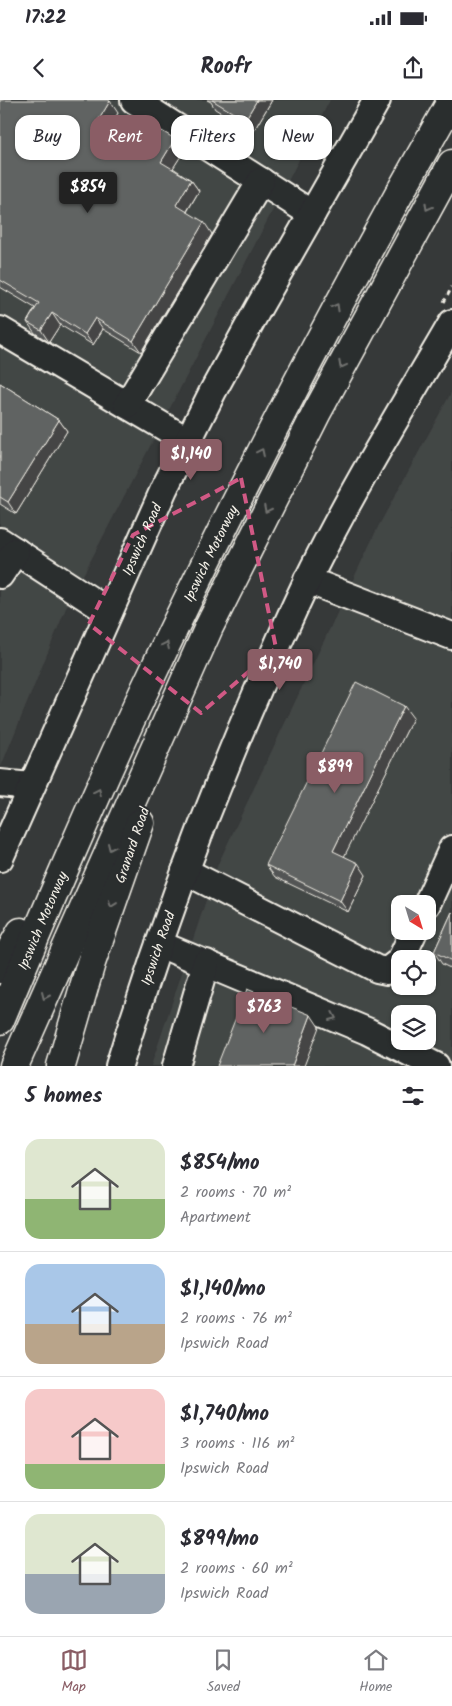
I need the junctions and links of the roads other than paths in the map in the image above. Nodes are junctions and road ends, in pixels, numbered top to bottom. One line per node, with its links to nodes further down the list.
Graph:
1 (134, 100): 5 (street)
2 (377, 100): 6 (street, Ipswich Road)
3 (452, 100): 19 (highway, Ipswich Motorway, one-way to 3)
4 (452, 164): 15 (highway, one-way to 15)
5 (261, 181): 6 (street); 9 (street)
6 (312, 214): 10 (street, Ipswich Road)
7 (452, 323): 13 (street, Ipswich Road)
8 (0, 330): 9 (street)
9 (127, 405): 10 (street)
10 (188, 441): 14 (street, Ipswich Road)
11 (8, 546): 12 (street); 14 (street)
12 (0, 575)
13 (307, 580): 16 (street); 22 (street, Ipswich Road)
14 (109, 612): 18 (street, Ipswich Road)
15 (209, 626): 29 (highway, one-way to 29); 30 (highway, Granard Road, one-way to 30)
16 (452, 636)
17 (0, 783): 18 (street)
18 (32, 786): 21 (street, Ipswich Road)
19 (78, 836): 27 (highway); 28 (highway, Ipswich Motorway)
20 (452, 849): 23 (street)
21 (0, 858)
22 (185, 871): 24 (street, Ipswich Road); 26 (street)
23 (431, 895)
24 (159, 944): 25 (street); 31 (street, Ipswich Road)
25 (206, 964): 32 (street); 33 (street, one-way to 33)
26 (391, 968)
27 (0, 969)
28 (0, 1020)
29 (14, 1066)
30 (61, 1066)
31 (119, 1066)
32 (176, 1066)
33 (436, 1066)

